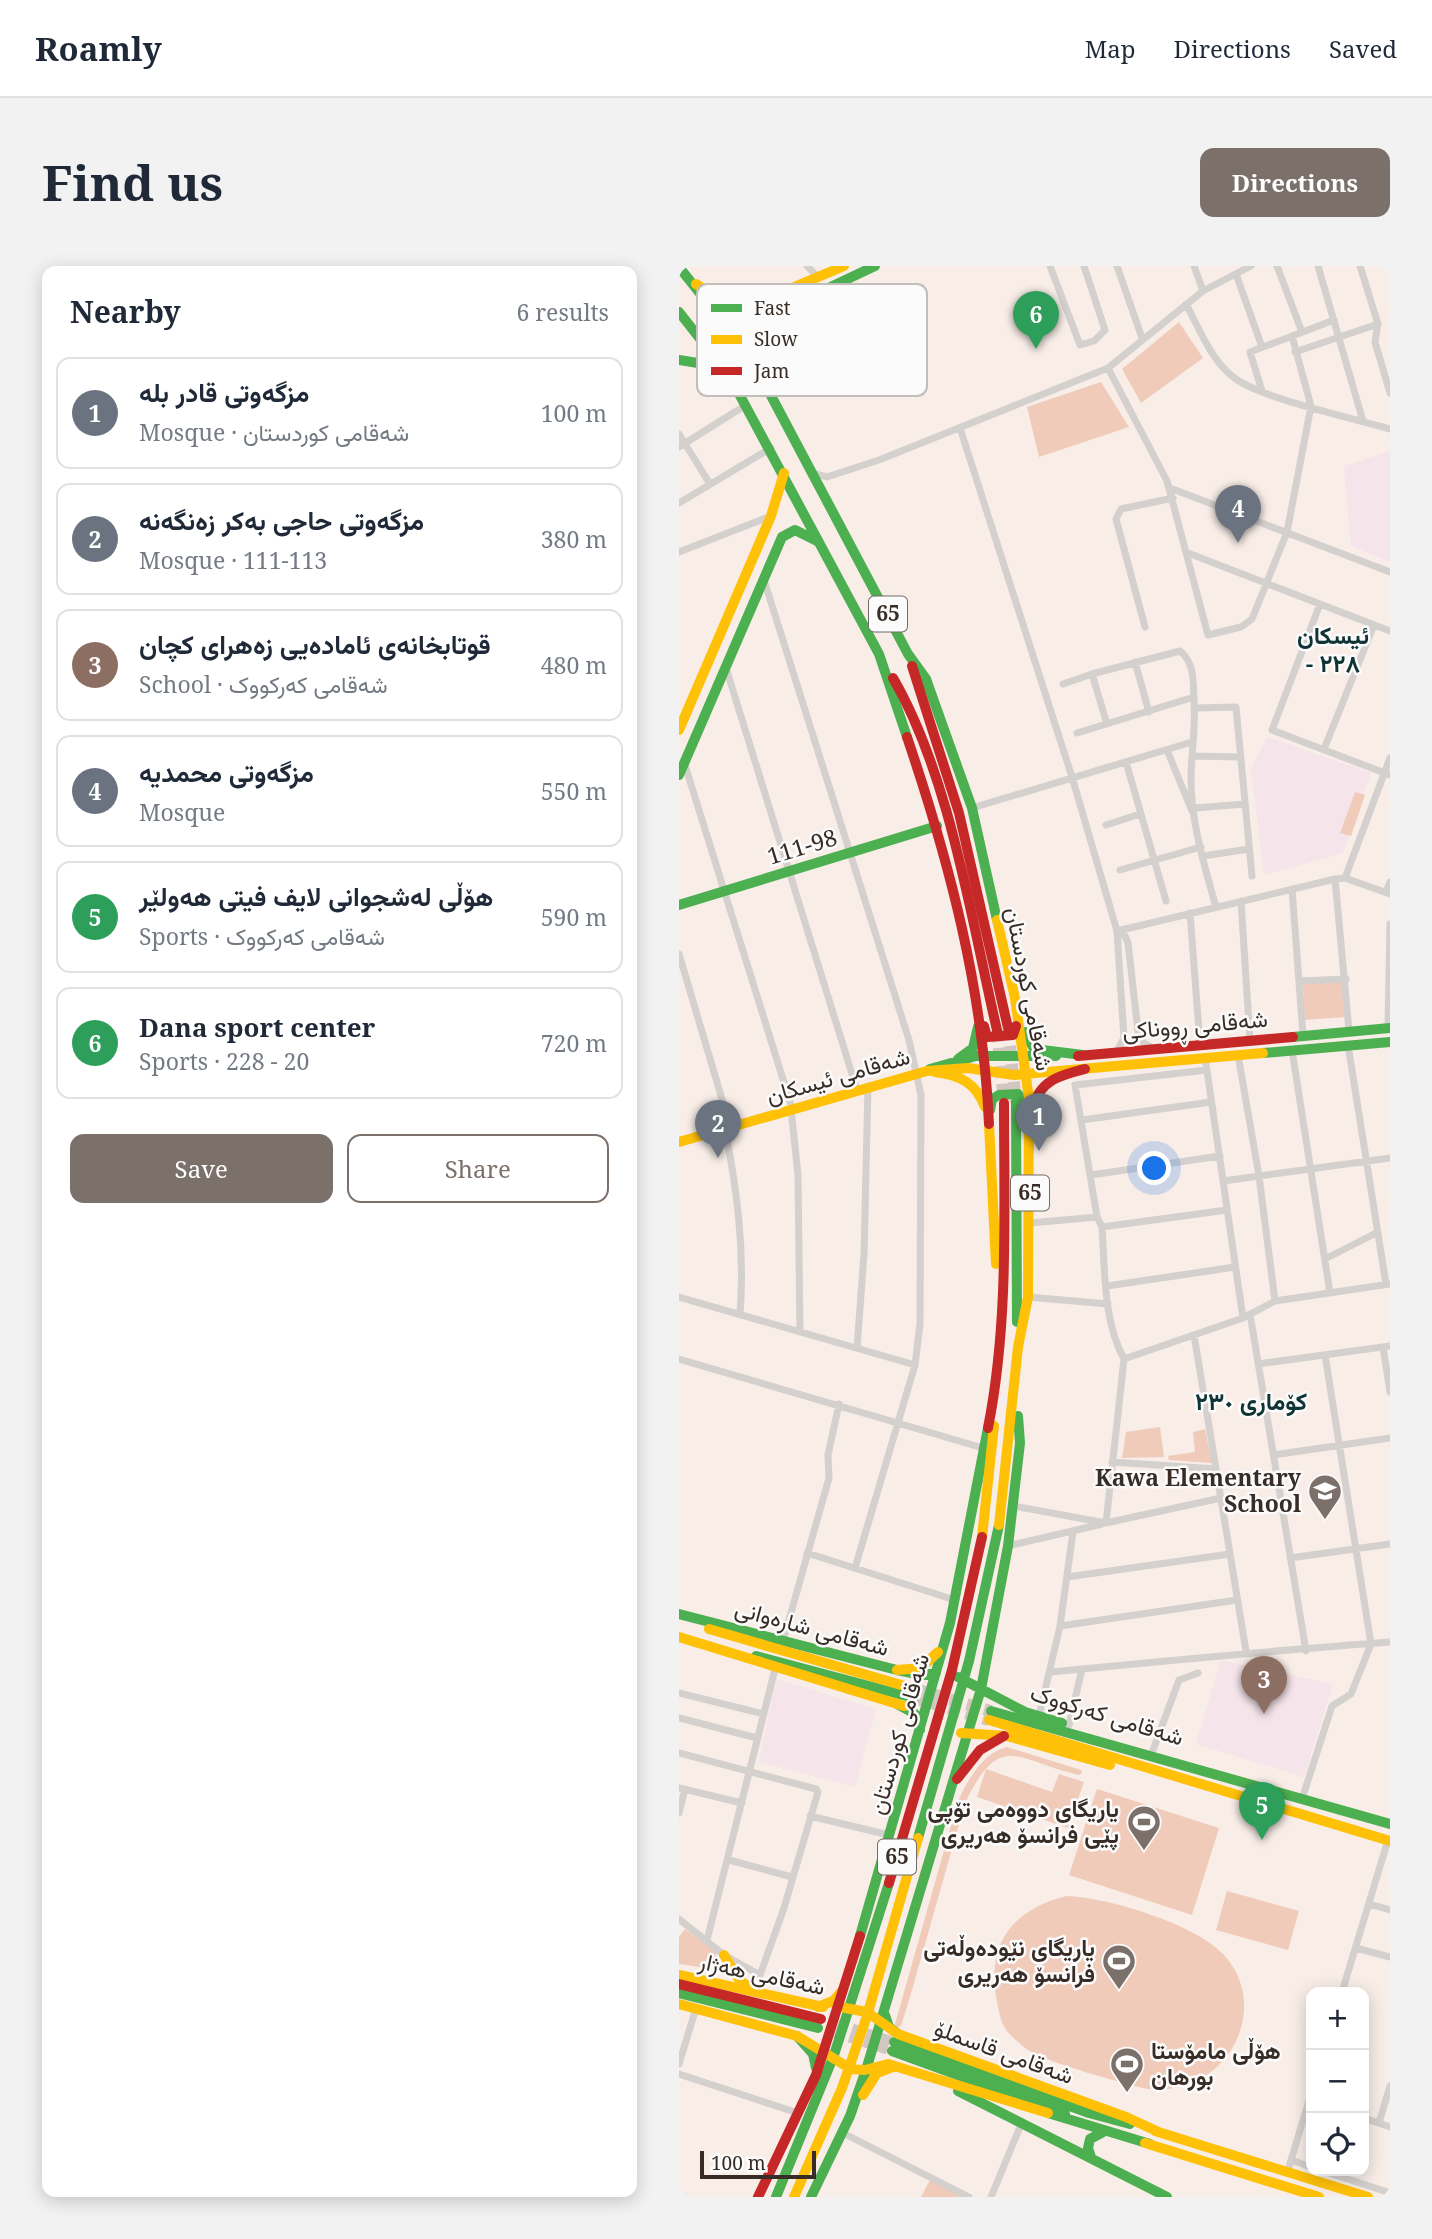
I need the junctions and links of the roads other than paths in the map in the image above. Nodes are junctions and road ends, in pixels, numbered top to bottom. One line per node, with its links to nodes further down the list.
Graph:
1 (807, 266): 14 (street)
2 (843, 266): 14 (main road); 15 (main road)
3 (875, 266): 15 (main road)
4 (1050, 266): 5 (street)
5 (1084, 266)
6 (1117, 266): 30 (street)
7 (1194, 266): 21 (street)
8 (1249, 266): 13 (street)
9 (1277, 266): 26 (street)
10 (1318, 266): 24 (street)
11 (1360, 266): 25 (street)
12 (679, 267): 16 (main road, شەقامی کوردستان / 65)
13 (1236, 274): 21 (street); 31 (street)
14 (818, 278): 18 (main road)
15 (848, 279): 19 (main road)
16 (691, 280): 17 (main road); 20 (main road, شەقامی کوردستان / 65)
17 (697, 284)
18 (803, 284)
19 (837, 284)
20 (697, 288)
21 (1203, 291): 22 (street)
22 (1186, 304): 30 (street); 36 (street)
23 (679, 312): 27 (main road, شەقامی کوردستان / 65)
24 (1334, 320): 26 (street); 29 (street)
25 (1378, 324): 29 (street); 37 (street)
26 (1302, 332): 28 (street)
27 (697, 335)
28 (1291, 336): 31 (street); 32 (street)
29 (1337, 337): 32 (street); 42 (street)
30 (1142, 338): 35 (street)
31 (1262, 347): 36 (street)
32 (1295, 352): 41 (street)
33 (679, 360): 34 (main road)
34 (697, 363)
35 (1108, 368): 43 (street); 51 (street)
36 (1262, 391): 41 (street)
37 (1390, 393)
38 (741, 396): 40 (main road, شەقامی کوردستان / 65)
39 (771, 396): 48 (main road, شەقامی کوردستان / 65)
40 (746, 405): 46 (street); 47 (main road, شەقامی کوردستان / 65)
41 (1311, 406): 42 (street); 55 (street)
42 (1363, 421): 44 (street)
43 (960, 429): 48 (street); 90 (street)
44 (1390, 429)
45 (679, 434): 46 (street)
46 (682, 445): 50 (street)
47 (771, 448): 49 (main road, شەقامی کوردستان / 65); 50 (street)
48 (811, 470): 67 (main road, شەقامی کوردستان / 65)
49 (784, 472): 54 (main road); 56 (main road, شەقامی کوردستان / 65)
50 (710, 484): 53 (street)
51 (1170, 488): 52 (street); 55 (street)
52 (1173, 498): 58 (street); 64 (street)
53 (679, 503)
54 (771, 516): 57 (street); 72 (main road)
55 (1287, 533): 59 (street); 61 (street)
56 (820, 543): 60 (main road); 66 (main road, شەقامی کوردستان / 65)
57 (679, 552)
58 (1188, 553): 61 (street); 61 (street)
59 (1390, 572)
60 (764, 580): 69 (main road); 100 (street)
61 (1266, 584): 62 (street)
62 (1320, 604): 63 (street); 81 (street)
63 (1374, 625): 65 (street); 81 (street)
64 (1145, 627)
65 (1390, 631)
66 (879, 654): 67 (main road, شەقامی کوردستان / 65); 97 (main road, شەقامی کوردستان / 65)
67 (908, 654): 92 (main road, شەقامی کوردستان / 65)
68 (1135, 662): 70 (street); 73 (street); 76 (street)
69 (726, 668): 74 (main road); 104 (street)
70 (1092, 674): 71 (street); 77 (street)
71 (1063, 684)
72 (693, 698): 74 (main road); 78 (main road)
73 (1194, 698): 75 (street); 76 (street)
74 (708, 707): 86 (main road)
75 (1195, 708): 80 (street); 84 (street)
76 (1149, 712): 77 (street)
77 (1107, 724): 79 (street)
78 (679, 730)
79 (1077, 733)
80 (1192, 742): 82 (street); 83 (street)
81 (1324, 749): 88 (street)
82 (1167, 750): 87 (street); 95 (street)
83 (1192, 755): 84 (street); 93 (street)
84 (1241, 757): 91 (street)
85 (1390, 758): 88 (street)
86 (684, 762): 89 (main road); 110 (street)
87 (1126, 762): 90 (street); 94 (street)
88 (1387, 774): 106 (street)
89 (679, 775)
90 (1072, 777): 92 (street); 118 (street)
91 (1245, 804): 93 (street); 99 (street)
92 (972, 808): 123 (main road, شەقامی کوردستان / 65)
93 (1195, 808): 95 (street)
94 (1140, 814): 96 (street); 102 (street)
95 (1197, 822): 98 (street)
96 (1106, 825)
97 (937, 826): 100 (main road, 111-98); 122 (main road, شەقامی کوردستان / 65)
98 (1201, 847): 101 (street); 102 (street)
99 (1249, 849): 101 (street); 105 (street)
100 (850, 853): 104 (main road, 111-98); 144 (street)
101 (1203, 856): 115 (street)
102 (1154, 859): 103 (street); 112 (street)
103 (1120, 870)
104 (790, 871): 110 (main road, 111-98); 149 (street)
105 (1252, 876)
106 (1345, 877): 107 (street); 111 (street)
107 (1333, 879): 109 (street); 120 (street)
108 (1390, 882): 111 (street)
109 (1292, 889): 113 (street); 121 (street)
110 (725, 891): 114 (main road, 111-98); 153 (street)
111 (1388, 893)
112 (1166, 901)
113 (1241, 901): 115 (street); 128 (street)
114 (679, 905)
115 (1216, 907): 116 (street)
116 (1190, 913): 118 (street); 130 (street)
117 (1390, 924): 125 (street)
118 (1118, 931): 132 (street); 134 (street)
119 (679, 954): 156 (street)
120 (1346, 979): 121 (street); 126 (street)
121 (1300, 981): 127 (street)
122 (974, 988): 123 (main road); 124 (main road, شەقامی کوردستان / 65)
123 (1015, 998): 137 (main road); 139 (main road, شەقامی کوردستان / 65)
124 (979, 1013): 135 (main road, شەقامی کوردستان / 65); 141 (main road)
125 (1389, 1028): 126 (main road, شەقامی ڕووناکی)
126 (1349, 1031): 127 (main road, شەقامی ڕووناکی)
127 (1303, 1035): 128 (main road, شەقامی ڕووناکی)
128 (1250, 1040): 130 (main road, شەقامی ڕووناکی)
129 (1390, 1042): 131 (main road, شەقامی ڕووناکی)
130 (1200, 1044): 132 (main road, شەقامی ڕووناکی)
131 (1347, 1045): 133 (main road, شەقامی ڕووناکی); 162 (street)
132 (1153, 1048): 134 (main road, شەقامی ڕووناکی)
133 (1292, 1050): 138 (main road, شەقامی ڕووناکی); 163 (street)
134 (1117, 1051): 137 (main road, شەقامی ڕووناکی)
135 (986, 1054): 136 (main road, شەقامی ئیسکان); 141 (main road, شەقامی ئیسکان); 145 (main road, شەقامی کوردستان / 65)
136 (1004, 1054): 139 (main road, شەقامی ڕووناکی)
137 (1083, 1055): 139 (main road, شەقامی ڕووناکی)
138 (1237, 1055): 140 (main road, شەقامی ڕووناکی); 165 (street)
139 (1024, 1057): 147 (main road, شەقامی کوردستان / 65)
140 (1205, 1057): 142 (main road, شەقامی ڕووناکی); 143 (street)
141 (958, 1059): 144 (main road, شەقامی ئیسکان)
142 (1085, 1069): 147 (main road, شەقامی ڕووناکی); 157 (main road)
143 (1207, 1070): 151 (street); 154 (street)
144 (926, 1072): 145 (main road, شەقامی ئیسکان); 148 (main road, شەقامی ئیسکان); 155 (main road); 193 (street)
145 (987, 1072): 146 (main road, شەقامی ئیسکان); 155 (main road, شەقامی کوردستان / 65)
146 (1006, 1074): 147 (main road, شەقامی ڕووناکی)
147 (1025, 1074): 157 (main road, شەقامی کوردستان / 65)
148 (868, 1086): 149 (main road, شەقامی ئیسکان); 188 (street)
149 (857, 1090): 153 (main road, شەقامی ئیسکان)
150 (1016, 1102): 186 (main road, شەقامی کوردستان / 65)
151 (1211, 1102): 154 (street); 160 (street)
152 (1004, 1103): 183 (main road, شەقامی کوردستان / 65)
153 (792, 1108): 156 (main road, شەقامی ئیسکان); 184 (street)
154 (1081, 1120): 164 (street)
155 (989, 1121): 159 (main road); 183 (main road, شەقامی کوردستان / 65)
156 (728, 1127): 158 (main road, شەقامی ئیسکان); 181 (street)
157 (1030, 1132): 159 (main road, شەقامی کوردستان / 65)
158 (679, 1142)
159 (1030, 1147): 169 (main road, شەقامی کوردستان / 65)
160 (1220, 1156): 164 (street); 166 (street)
161 (1390, 1158): 162 (street)
162 (1366, 1161): 163 (street); 171 (street)
163 (1312, 1169): 165 (street); 172 (street)
164 (1091, 1175): 168 (street)
165 (1259, 1177): 166 (street); 179 (street)
166 (1223, 1181): 167 (street)
167 (1227, 1210): 170 (street); 173 (street)
168 (1097, 1217): 169 (street); 170 (street)
169 (1030, 1223): 178 (main road, شەقامی کوردستان / 65)
170 (1102, 1227): 175 (street)
171 (1378, 1232): 172 (street); 174 (street)
172 (1325, 1259): 176 (street)
173 (1235, 1267): 175 (street); 182 (street)
174 (1388, 1284): 176 (street)
175 (1107, 1286): 180 (street)
176 (1329, 1293): 179 (street)
177 (679, 1297): 181 (street)
178 (1028, 1297): 180 (street); 186 (main road, شەقامی کوردستان / 65)
179 (1275, 1301): 182 (street)
180 (1108, 1304): 191 (street)
181 (740, 1314): 184 (street)
182 (1246, 1316): 185 (street); 192 (street)
183 (998, 1321): 195 (main road, شەقامی کوردستان / 65)
184 (800, 1332): 188 (street)
185 (1195, 1335): 191 (street); 204 (street)
186 (1018, 1346): 194 (main road, شەقامی کوردستان / 65)
187 (1386, 1347): 189 (street); 196 (street)
188 (857, 1348): 193 (street)
189 (1325, 1355): 192 (street); 200 (street)
190 (679, 1359): 197 (street)
191 (1124, 1359): 203 (street)
192 (1258, 1364): 202 (street)
193 (915, 1365): 198 (street)
194 (1015, 1388): 206 (main road, شەقامی کوردستان / 65); 313 (main road, شەقامی کوردستان / 65)
195 (996, 1389): 201 (main road, شەقامی کوردستان / 65); 312 (main road, شەقامی کوردستان / 65)
196 (1390, 1392)
197 (839, 1404): 198 (street); 212 (street)
198 (898, 1421): 201 (street); 215 (street)
199 (1390, 1438): 200 (street)
200 (1339, 1445): 202 (street); 211 (street)
201 (983, 1448): 217 (main road, شەقامی کوردستان / 65)
202 (1273, 1455): 214 (street)
203 (1112, 1462): 204 (street); 207 (street)
204 (1216, 1469): 205 (street)
205 (1221, 1498): 207 (street); 213 (street)
206 (1013, 1506): 207 (street); 210 (main road, شەقامی کوردستان / 65)
207 (1107, 1523): 208 (street)
208 (1073, 1532): 210 (street); 216 (street)
209 (1390, 1544): 211 (street)
210 (1008, 1546): 225 (main road, شەقامی کوردستان / 65)
211 (1355, 1549): 214 (street); 227 (street)
212 (807, 1553): 215 (street); 224 (street)
213 (1230, 1554): 216 (street); 218 (street)
214 (1290, 1558): 229 (street)
215 (855, 1568): 217 (street)
216 (1067, 1577): 222 (street)
217 (955, 1600): 221 (main road, شەقامی کوردستان / 65)
218 (1237, 1601): 222 (street); 228 (street)
219 (679, 1614): 224 (main road, شەقامی شارەوانی)
220 (679, 1620): 223 (main road, شەقامی شارەوانی)
221 (950, 1622): 232 (main road); 234 (main road, شەقامی کوردستان / 65)
222 (1060, 1626): 233 (street)
223 (679, 1636): 230 (main road, شەقامی شارەوانی)
224 (783, 1641): 232 (main road, شەقامی شارەوانی)
225 (992, 1642): 236 (main road, شەقامی کوردستان / 65); 239 (main road)
226 (1390, 1642): 227 (street)
227 (1371, 1644): 229 (street); 255 (street)
228 (1246, 1651): 229 (street); 231 (street)
229 (1306, 1651)
230 (775, 1669): 238 (main road, شەقامی شارەوانی); 240 (street)
231 (1082, 1669): 233 (street); 244 (street)
232 (897, 1670): 234 (main road, شەقامی شارەوانی)
233 (1051, 1672): 241 (street)
234 (936, 1673): 236 (main road, شەقامی کەرکووک); 243 (main road, شەقامی کوردستان / 65)
235 (1198, 1673): 249 (street)
236 (981, 1689): 239 (main road, شەقامی کەرکووک); 245 (main road, شەقامی کوردستان / 65)
237 (679, 1693): 240 (street)
238 (897, 1704): 243 (main road, شەقامی شارەوانی); 246 (main road)
239 (1025, 1712): 241 (main road, شەقامی کەرکووک)
240 (764, 1714): 248 (street)
241 (1039, 1716): 244 (main road, شەقامی کەرکووک)
242 (679, 1718): 248 (street)
243 (924, 1719): 245 (main road, شەقامی کەرکووک); 246 (main road, شەقامی کوردستان / 65)
244 (1069, 1725): 249 (main road, شەقامی کەرکووک)
245 (968, 1733): 247 (main road, شەقامی کەرکووک); 254 (main road, شەقامی کوردستان / 65)
246 (920, 1734): 261 (main road, شەقامی کوردستان / 65)
247 (1007, 1736): 254 (main road); 257 (main road, شەقامی کەرکووک)
248 (757, 1738): 251 (street)
249 (1153, 1750): 253 (main road, شەقامی کەرکووک)
250 (679, 1753): 251 (street)
251 (749, 1772): 256 (street); 259 (street)
252 (682, 1789): 256 (street); 258 (street)
253 (1269, 1790): 255 (main road, شەقامی کەرکووک); 257 (main road, شەقامی کەرکووک)
254 (949, 1791): 284 (main road, شەقامی کوردستان / 65)
255 (1302, 1799): 260 (main road, شەقامی کەرکووک)
256 (742, 1803): 263 (street)
257 (1263, 1803): 262 (main road, شەقامی کەرکووک)
258 (679, 1813)
259 (810, 1816): 261 (street); 264 (street)
260 (1390, 1824)
261 (889, 1835): 276 (main road, شەقامی کوردستان / 65)
262 (1389, 1840): 265 (street)
263 (729, 1860): 264 (street); 268 (street)
264 (792, 1877): 270 (street)
265 (1369, 1904): 266 (street); 269 (street)
266 (1390, 1910)
267 (679, 1919): 268 (street)
268 (706, 1940): 270 (street)
269 (1356, 1948): 271 (street); 277 (street)
270 (724, 1955): 274 (main road); 278 (main road)
271 (1388, 1956): 272 (street)
272 (1390, 1964)
273 (679, 1975): 274 (main road, شەقامی هەژار)
274 (712, 1981): 278 (main road, شەقامی هەژار)
275 (679, 1984): 279 (main road, شەقامی هەژار)
276 (845, 1985): 281 (main road); 283 (main road, شەقامی کوردستان / 65)
277 (1344, 1987)
278 (751, 1990): 281 (main road, شەقامی هەژار)
279 (679, 1993)
280 (679, 2004): 282 (main road, شەقامی هەژار)
281 (818, 2007): 283 (main road, شەقامی هەژار)
282 (696, 2008): 285 (main road, شەقامی هەژار); 288 (street)
283 (837, 2010): 284 (main road); 287 (main road, شەقامی کوردستان / 65)
284 (883, 2018): 286 (main road); 290 (main road, شەقامی کوردستان / 65)
285 (797, 2036): 287 (main road, شەقامی هەژار); 293 (main road)
286 (894, 2042): 304 (main road, شەقامی قاسملۆ); 306 (main road, شەقامی قاسملۆ)
287 (822, 2054): 290 (main road, شەقامی قاسملۆ); 293 (main road, شەقامی کوردستان / 65)
288 (679, 2064)
289 (895, 2066): 290 (main road, شەقامی قاسملۆ); 292 (main road, شەقامی قاسملۆ); 297 (main road)
290 (866, 2070): 297 (main road, شەقامی کوردستان / 65)
291 (679, 2074): 295 (street)
292 (923, 2075): 299 (main road); 303 (main road, شەقامی قاسملۆ)
293 (816, 2076): 295 (main road, شەقامی کوردستان / 65)
294 (1390, 2086): 300 (street)
295 (798, 2113): 311 (main road, شەقامی کوردستان / 65)
296 (1306, 2113): 306 (street)
297 (850, 2116): 302 (main road, شەقامی کوردستان / 65)
298 (1369, 2120): 300 (street)
299 (1021, 2122): 305 (main road); 316 (street)
300 (1379, 2123): 301 (street)
301 (1390, 2127)
302 (841, 2132): 314 (main road, شەقامی کوردستان / 65); 315 (street)
303 (1103, 2132): 304 (main road, شەقامی قاسملۆ); 305 (main road)
304 (1150, 2144): 310 (main road, شەقامی قاسملۆ)
305 (1091, 2157): 317 (main road)
306 (1290, 2165): 307 (street); 319 (main road, شەقامی قاسملۆ)
307 (1306, 2167)
308 (1338, 2176): 309 (street)
309 (1390, 2193)
310 (1296, 2194): 318 (main road, شەقامی قاسملۆ)
311 (758, 2197)
312 (776, 2197)
313 (794, 2197)
314 (811, 2197)
315 (969, 2197)
316 (991, 2197)
317 (1167, 2197)
318 (1319, 2197)
319 (1368, 2197)

